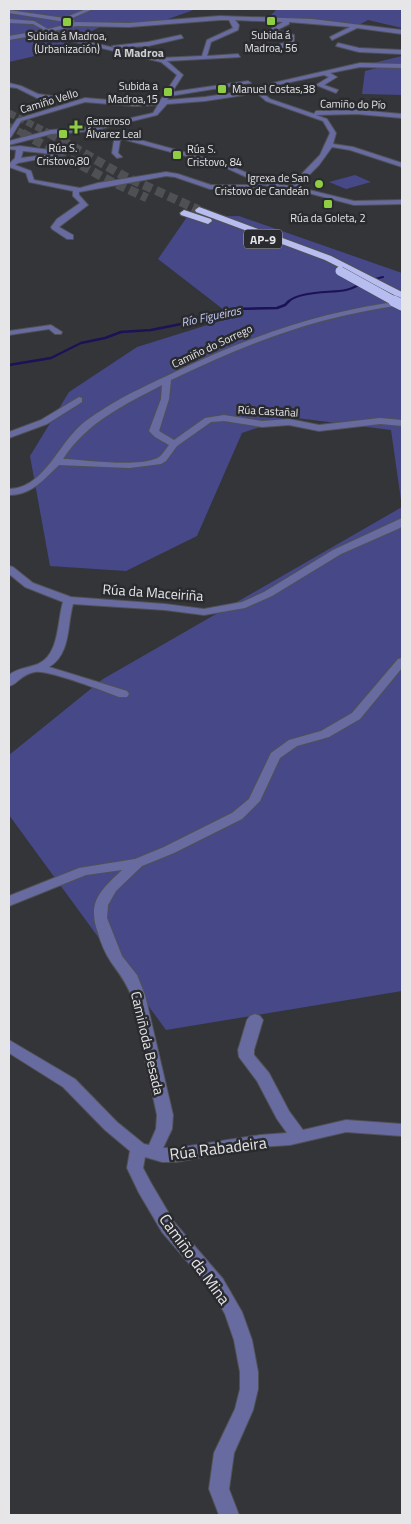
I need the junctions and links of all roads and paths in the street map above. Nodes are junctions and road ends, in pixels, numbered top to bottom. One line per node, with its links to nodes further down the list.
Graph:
1 (14, 9): 4 (street)
2 (50, 9): 6 (street)
3 (90, 9): 9 (street)
4 (9, 11): 6 (street)
5 (267, 13): 8 (street)
6 (34, 15): 9 (street); 12 (street)
7 (230, 18): 8 (street); 13 (street); 27 (street)
8 (260, 18): 10 (street)
9 (64, 20): 13 (street)
10 (284, 20): 14 (street); 24 (street)
11 (9, 21): 12 (street)
12 (18, 22): 16 (street)
13 (76, 24): 16 (street)
14 (357, 26): 15 (street); 21 (street)
15 (388, 30): 17 (street); 19 (street)
16 (49, 31): 20 (street); 23 (street)
17 (402, 32)
18 (181, 37): 23 (street)
19 (376, 37)
20 (9, 38)
21 (332, 38)
22 (338, 46): 25 (street)
23 (102, 47): 28 (street)
24 (280, 51)
25 (402, 54): 29 (street)
26 (238, 56): 27 (street)
27 (204, 58): 28 (street)
28 (160, 60): 38 (street)
29 (360, 65): 30 (street); 31 (street, Camiño Vello)
30 (402, 66)
31 (323, 73): 35 (street, Camiño Vello); 36 (street)
32 (248, 83): 38 (street)
33 (9, 85): 34 (street)
34 (23, 89): 37 (street); 39 (street)
35 (258, 91): 40 (street, Camiño Vello); 41 (street)
36 (336, 91)
37 (9, 93)
38 (169, 94): 40 (street)
39 (86, 100): 40 (street, Camiño Vello); 44 (street, Camiño Vello)
40 (164, 103): 43 (street)
41 (304, 112): 42 (street, Camiño do Pío); 47 (street)
42 (402, 116)
43 (92, 129): 45 (street); 46 (street)
44 (9, 136)
45 (120, 138): 52 (street); 55 (street)
46 (9, 144)
47 (330, 145): 51 (street); 56 (street)
48 (376, 146): 51 (street)
49 (9, 148): 50 (street)
50 (20, 148): 53 (street); 53 (street)
51 (359, 150): 54 (street)
52 (119, 157)
53 (15, 161): 57 (street)
54 (402, 165)
55 (262, 183): 56 (street); 57 (street)
56 (292, 188): 58 (street)
57 (76, 189): 61 (street)
58 (402, 202)
59 (199, 210): 62 (highway, AP-9)
60 (184, 212): 62 (highway, AP-9)
61 (70, 237)
62 (344, 269): 63 (highway, AP-9); 64 (highway, AP-9, bridge)
63 (402, 296)
64 (402, 304): 67 (street, Camiño do Sorrego)
65 (58, 332): 66 (street)
66 (9, 333)
67 (167, 379): 71 (street); 72 (street, Camiño do Sorrego)
68 (79, 400): 70 (street)
69 (402, 423): 71 (street, Rúa Castañal)
70 (9, 434)
71 (174, 444): 72 (street, Rúa Castañal)
72 (57, 462): 73 (street)
73 (9, 492)
74 (400, 526): 76 (street, Rúa da Maceiriña)
75 (9, 569): 76 (street, Rúa da Maceiriña)
76 (69, 600): 78 (street)
77 (402, 661): 81 (street)
78 (39, 668): 79 (street); 80 (street)
79 (9, 683)
80 (123, 694)
81 (137, 863): 82 (street); 87 (street, Camiñoda Besada)
82 (9, 901)
83 (255, 1020): 86 (street)
84 (9, 1046): 87 (street)
85 (402, 1130): 86 (street, Rúa Rabadeira)
86 (299, 1137): 87 (street, Rúa Rabadeira)
87 (146, 1151): 88 (street, Camiño da Mina)
88 (228, 1515)

